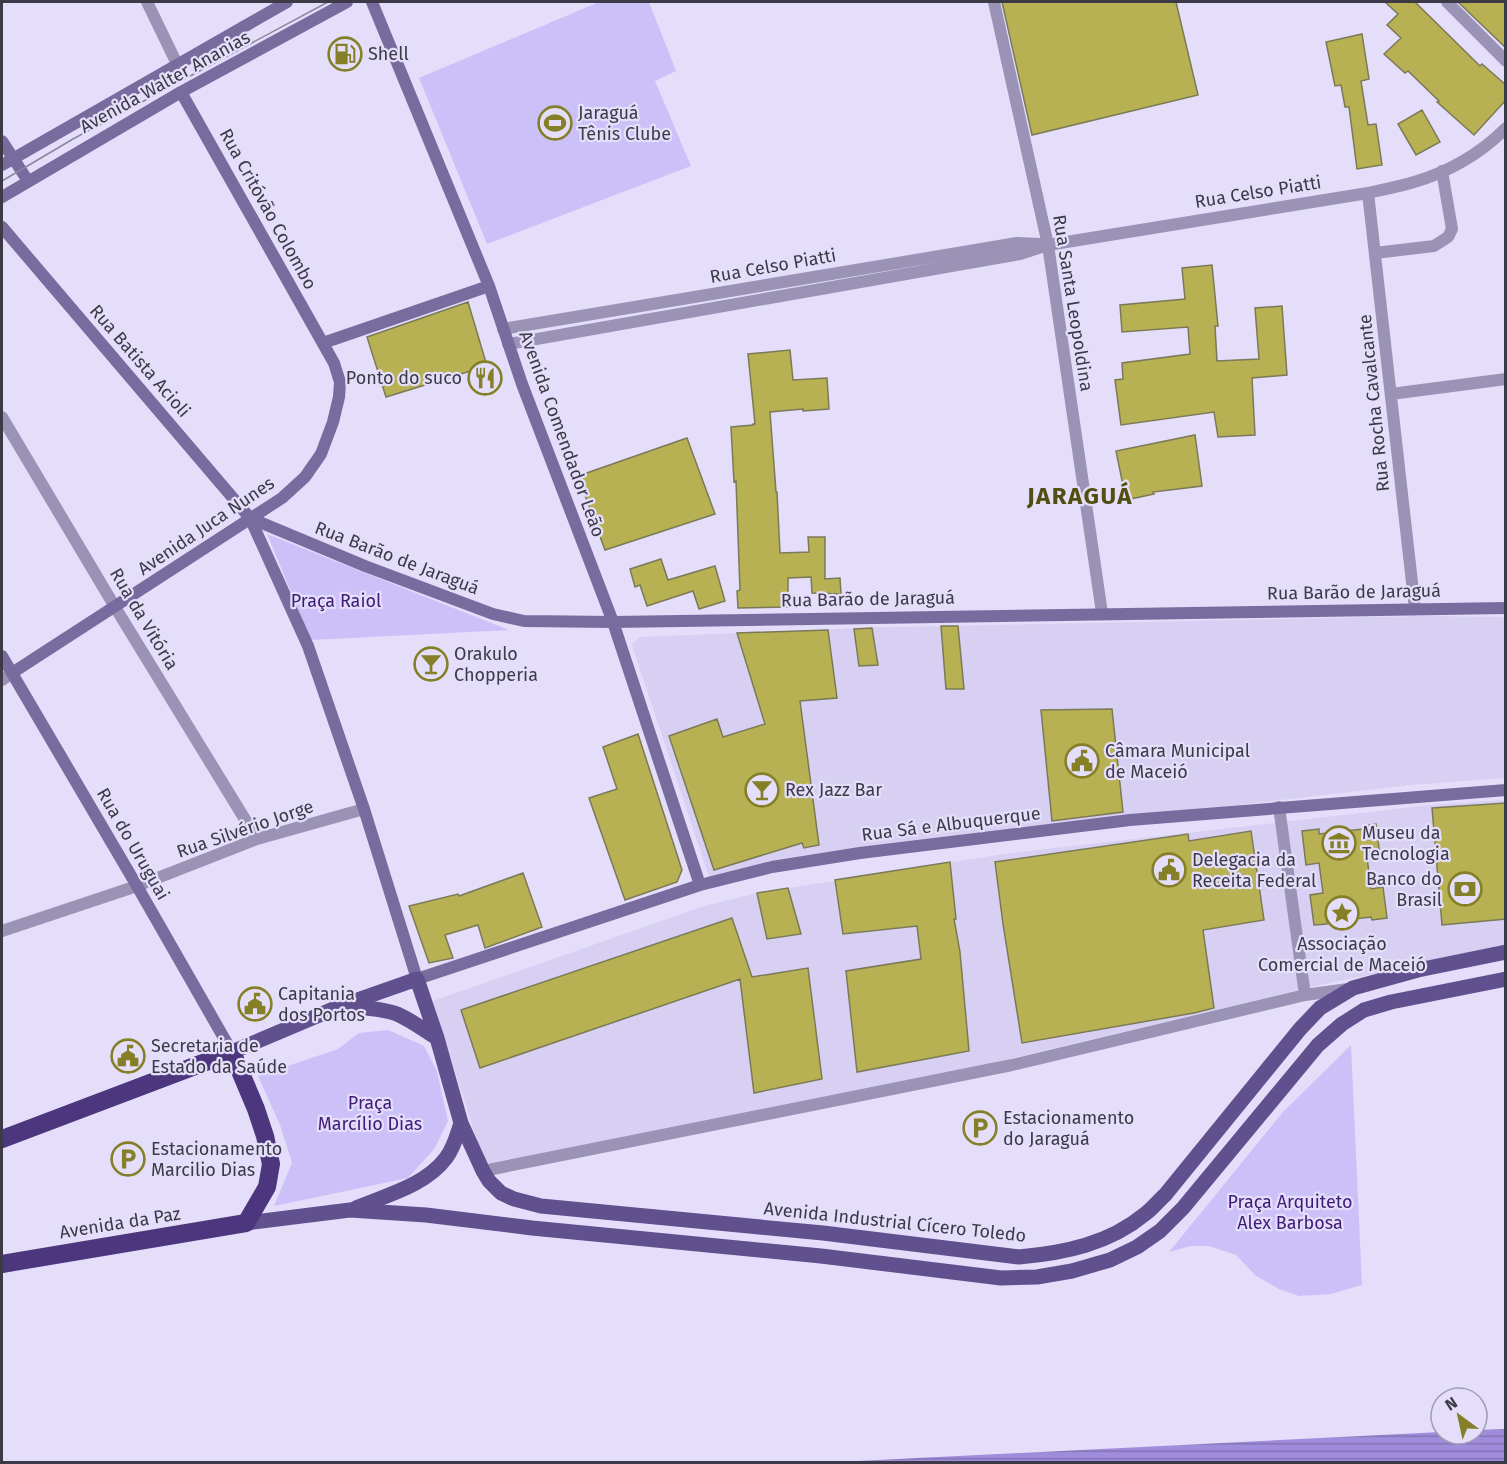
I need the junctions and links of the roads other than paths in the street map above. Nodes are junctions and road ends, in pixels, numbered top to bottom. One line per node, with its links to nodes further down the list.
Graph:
1 (147, 2): 8 (street)
2 (287, 2): 8 (street, Avenida Walter Ananias)
3 (347, 2): 9 (street, Avenida Walter Ananias)
4 (372, 2): 20 (street, Avenida Comendador Leão)
5 (994, 2): 18 (street, Rua Santa Leopoldina)
6 (1447, 2): 7 (street)
7 (1506, 61)
8 (177, 64): 12 (street, Avenida Walter Ananias)
9 (182, 92): 14 (street, Avenida Walter Ananias); 22 (street, Rua Critóvão Colombo)
10 (1506, 129): 13 (street, Rua Celso Piatti)
11 (2, 141): 12 (street)
12 (7, 161): 14 (street)
13 (1442, 171): 15 (street, Rua Celso Piatti); 19 (street)
14 (28, 181): 16 (street, Avenida Walter Ananias)
15 (1368, 193): 18 (street, Rua Celso Piatti); 19 (street, Rua Rocha Cavalcante)
16 (2, 197)
17 (2, 227): 27 (street, Rua Batista Acioli)
18 (1048, 245): 21 (street, Rua Celso Piatti); 23 (street, Rua Celso Piatti); 31 (street, Rua Santa Leopoldina)
19 (1375, 253): 25 (street, Rua Rocha Cavalcante)
20 (489, 286): 21 (street, Avenida Comendador Leão); 22 (street)
21 (503, 329): 23 (street, Avenida Comendador Leão)
22 (323, 343): 27 (street, Avenida Juca Nunes)
23 (508, 344): 32 (street, Avenida Comendador Leão)
24 (1506, 379): 25 (street)
25 (1391, 393): 30 (street, Rua Rocha Cavalcante)
26 (2, 417): 28 (street, Rua da Vitória)
27 (250, 518): 28 (street, Avenida Juca Nunes); 32 (street, Rua Barão de Jaraguá); 37 (street)
28 (115, 607): 34 (street, Avenida Juca Nunes); 38 (street, Rua da Vitória)
29 (1506, 608): 30 (street, Rua Barão de Jaraguá)
30 (1416, 609): 31 (street, Rua Barão de Jaraguá)
31 (1102, 613): 32 (street, Rua Barão de Jaraguá)
32 (613, 622): 39 (street, Avenida Comendador Leão)
33 (2, 656): 34 (street, Rua do Uruguai)
34 (7, 676): 40 (street, Rua do Uruguai)
35 (1506, 790): 36 (street, Rua Sá e Albuquerque)
36 (1279, 807): 39 (street, Rua Sá e Albuquerque); 46 (street)
37 (364, 809): 38 (street, Rua Silvério Jorge); 43 (street)
38 (257, 839): 40 (street, Rua Silvério Jorge)
39 (700, 885): 43 (street, Rua Sá e Albuquerque)
40 (137, 886): 41 (street, Rua Silvério Jorge); 49 (street, Rua do Uruguai)
41 (2, 931)
42 (1506, 952): 45 (main road, Avenida Industrial Cícero Toledo)
43 (417, 979): 47 (main road); 48 (main road, Avenida Industrial Cícero Toledo)
44 (1506, 979): 53 (main road)
45 (1353, 988): 46 (street); 52 (main road, Avenida Industrial Cícero Toledo)
46 (1305, 995): 52 (street)
47 (343, 1005): 48 (main road); 49 (main road)
48 (437, 1038): 50 (main road, Avenida Industrial Cícero Toledo)
49 (232, 1052): 51 (highway); 54 (highway)
50 (461, 1123): 52 (main road, Avenida Industrial Cícero Toledo); 53 (main road)
51 (2, 1139)
52 (483, 1171)
53 (350, 1210): 54 (main road)
54 (246, 1223): 55 (highway, Avenida da Paz)
55 (2, 1264)

